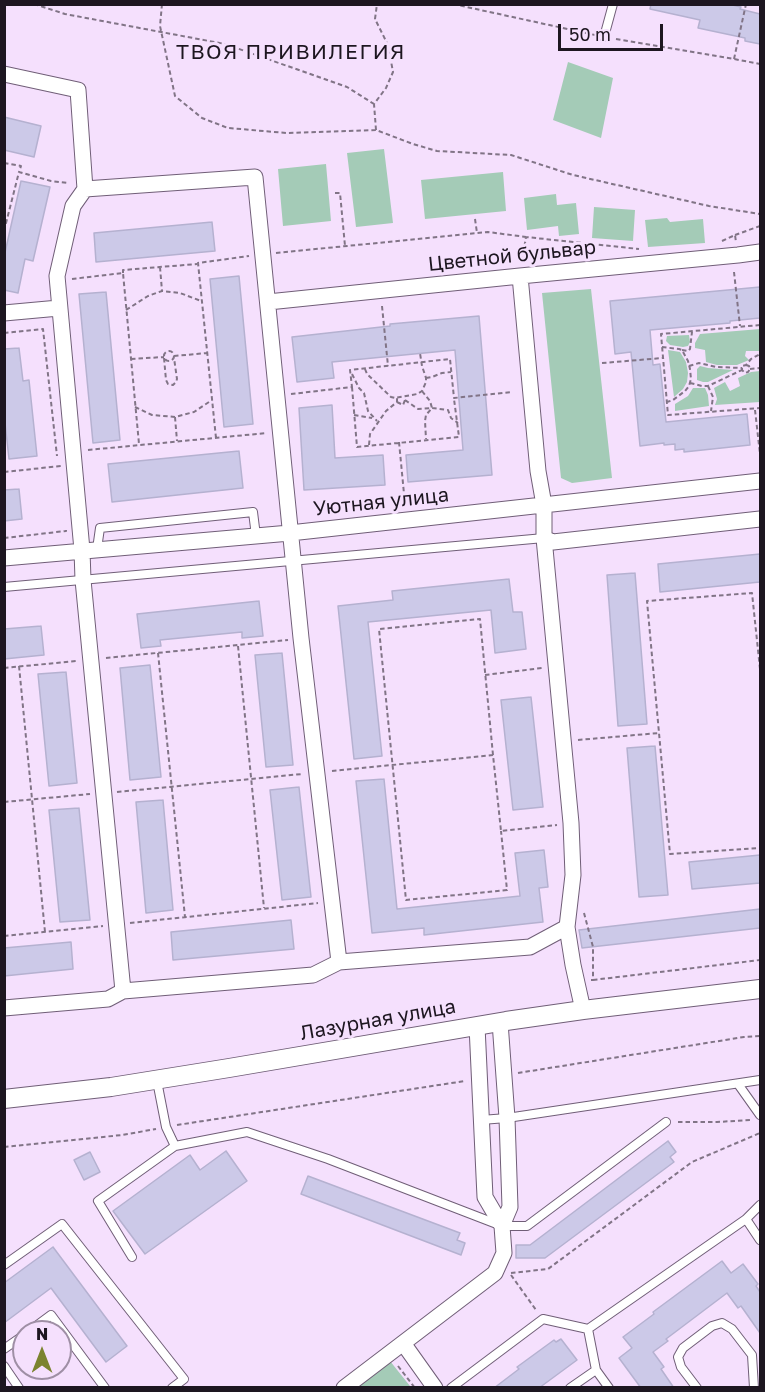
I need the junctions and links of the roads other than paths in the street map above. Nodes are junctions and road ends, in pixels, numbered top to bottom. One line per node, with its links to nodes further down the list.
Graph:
1 (613, 4): 2 (lane)
2 (604, 37)
3 (4, 74): 4 (street)
4 (85, 189): 7 (street); 8 (street)
5 (760, 252): 6 (street, Цветной бульвар)
6 (520, 276): 7 (street, Цветной бульвар); 11 (street)
7 (268, 302): 13 (street)
8 (59, 308): 9 (street); 16 (street)
9 (4, 313)
10 (760, 481): 11 (street, Уютная улица)
11 (544, 506): 13 (street, Уютная улица); 15 (street)
12 (760, 519): 15 (street)
13 (290, 533): 14 (street, Уютная улица); 18 (street)
14 (256, 536): 16 (street, Уютная улица); 16 (lane)
15 (544, 538): 18 (lane); 21 (street)
16 (90, 550): 17 (street, Уютная улица); 19 (street)
17 (4, 558)
18 (294, 561): 19 (lane); 22 (street)
19 (83, 580): 20 (lane); 24 (street)
20 (4, 588)
21 (567, 927): 22 (street); 26 (street)
22 (339, 962): 24 (street)
23 (760, 989): 26 (street, Лазурная улица)
24 (123, 991): 25 (street)
25 (4, 1008)
26 (583, 1010): 27 (street, Лазурная улица)
27 (500, 1022): 28 (street, Лазурная улица); 34 (street)
28 (477, 1026): 29 (street, Лазурная улица); 35 (street)
29 (156, 1080): 32 (street, Лазурная улица); 37 (lane)
30 (760, 1080): 31 (lane)
31 (738, 1084): 33 (lane); 34 (lane)
32 (4, 1099)
33 (760, 1115)
34 (507, 1118): 35 (lane); 40 (street)
35 (481, 1120): 40 (street)
36 (666, 1122): 40 (lane)
37 (175, 1146): 40 (lane); 42 (lane)
38 (760, 1205): 39 (lane)
39 (746, 1220): 41 (lane); 44 (lane)
40 (502, 1226): 45 (street)
41 (760, 1240)
42 (132, 1257)
43 (4, 1265): 51 (lane)
44 (588, 1329): 48 (lane); 54 (lane)
45 (404, 1342): 52 (street); 53 (street)
46 (72, 1343): 50 (lane)
47 (4, 1366): 49 (lane)
48 (596, 1370): 55 (lane); 56 (lane)
49 (19, 1388)
50 (105, 1388)
51 (172, 1388)
52 (344, 1388)
53 (435, 1388)
54 (451, 1388)
55 (570, 1388)
56 (609, 1388)
57 (697, 1388): 58 (lane)
58 (754, 1388)

